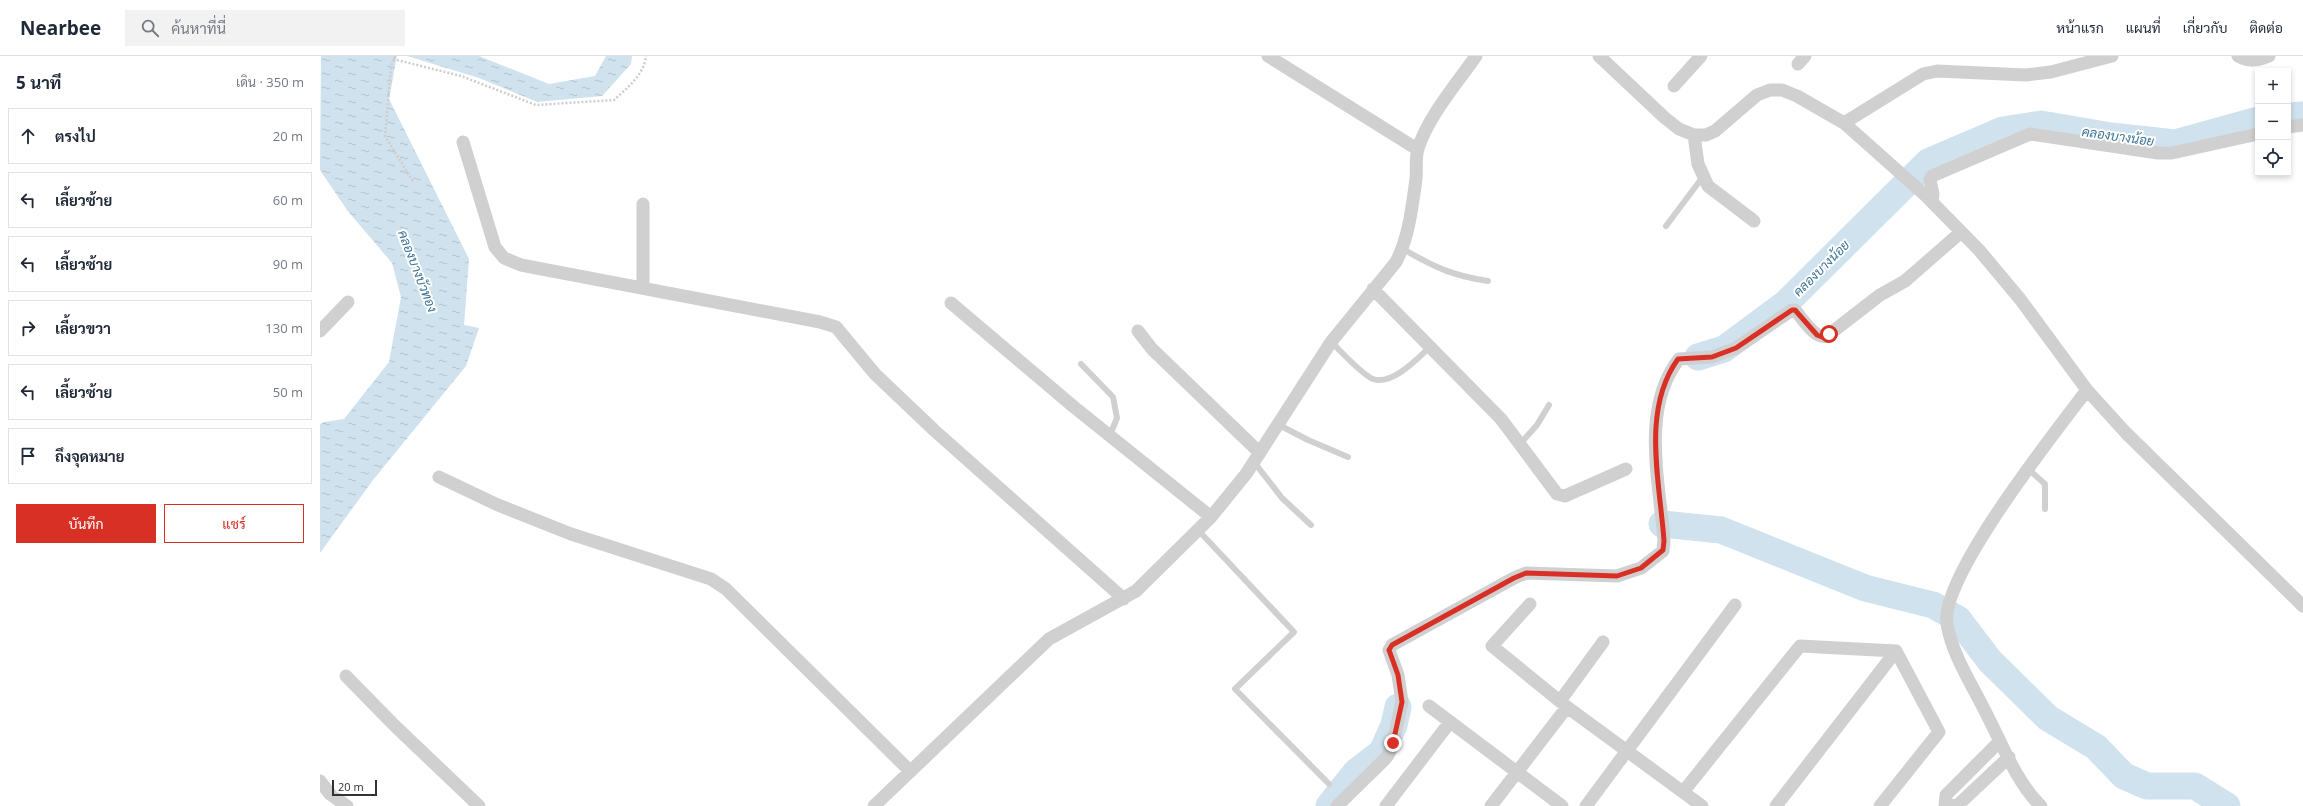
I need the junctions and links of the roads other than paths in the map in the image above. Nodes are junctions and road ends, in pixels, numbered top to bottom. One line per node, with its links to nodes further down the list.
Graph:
1 (1268, 56): 15 (street)
2 (1476, 56): 15 (street)
3 (1599, 56): 12 (street)
4 (1701, 56): 8 (street)
5 (2112, 56): 9 (street)
6 (2238, 56): 7 (street)
7 (2269, 56)
8 (1674, 86)
9 (1844, 123): 12 (street); 17 (street)
10 (2303, 125): 11 (street)
11 (2291, 127)
12 (1694, 135): 16 (street)
13 (2255, 135): 17 (street)
14 (463, 142): 24 (street)
15 (1417, 149): 22 (street)
16 (1702, 178): 19 (street); 20 (lane)
17 (1929, 199): 21 (street)
18 (643, 204): 24 (street)
19 (1754, 221)
20 (1666, 226)
21 (1960, 233): 33 (street); 70 (street)
22 (1402, 249): 23 (lane); 25 (street)
23 (1488, 281)
24 (643, 288): 47 (street)
25 (1373, 289): 30 (street); 31 (street)
26 (348, 302): 28 (street)
27 (951, 303): 36 (street)
28 (320, 331)
29 (1138, 331): 39 (street)
30 (1331, 342): 31 (lane); 35 (street)
31 (1430, 347): 37 (street)
32 (1081, 364): 36 (lane)
33 (2087, 390): 41 (street); 50 (street)
34 (1549, 405): 37 (lane)
35 (1279, 424): 38 (lane); 39 (street)
36 (1110, 435): 44 (street)
37 (1520, 444): 40 (street)
38 (1348, 457)
39 (1257, 458): 44 (street); 45 (lane)
40 (1626, 469)
41 (2028, 469): 43 (lane); 57 (street)
42 (439, 477): 60 (street)
43 (2046, 509)
44 (1211, 517): 46 (street)
45 (1311, 525)
46 (1198, 530): 47 (street); 63 (lane)
47 (1124, 599): 60 (street)
48 (1530, 604): 54 (street)
49 (1735, 605): 58 (street)
50 (2303, 606)
51 (1603, 642): 54 (street)
52 (1896, 651): 64 (street); 76 (street); 77 (street)
53 (346, 676): 68 (street)
54 (1564, 704): 58 (street); 61 (street)
55 (1429, 706): 56 (street)
56 (1450, 722): 61 (street); 71 (street)
57 (2000, 741): 59 (street); 78 (street)
58 (1627, 751): 64 (street); 74 (street)
59 (2009, 757): 66 (street); 79 (street)
60 (910, 770): 69 (street)
61 (1517, 772): 72 (street); 73 (street)
62 (320, 781): 65 (street)
63 (1329, 784)
64 (1683, 792): 75 (street)
65 (325, 796): 67 (street)
66 (2038, 805)
67 (347, 806)
68 (479, 806)
69 (874, 806)
70 (1337, 806)
71 (1386, 806)
72 (1491, 806)
73 (1562, 806)
74 (1586, 806)
75 (1702, 806)
76 (1776, 806)
77 (1880, 806)
78 (1945, 806)
79 (1951, 806)

